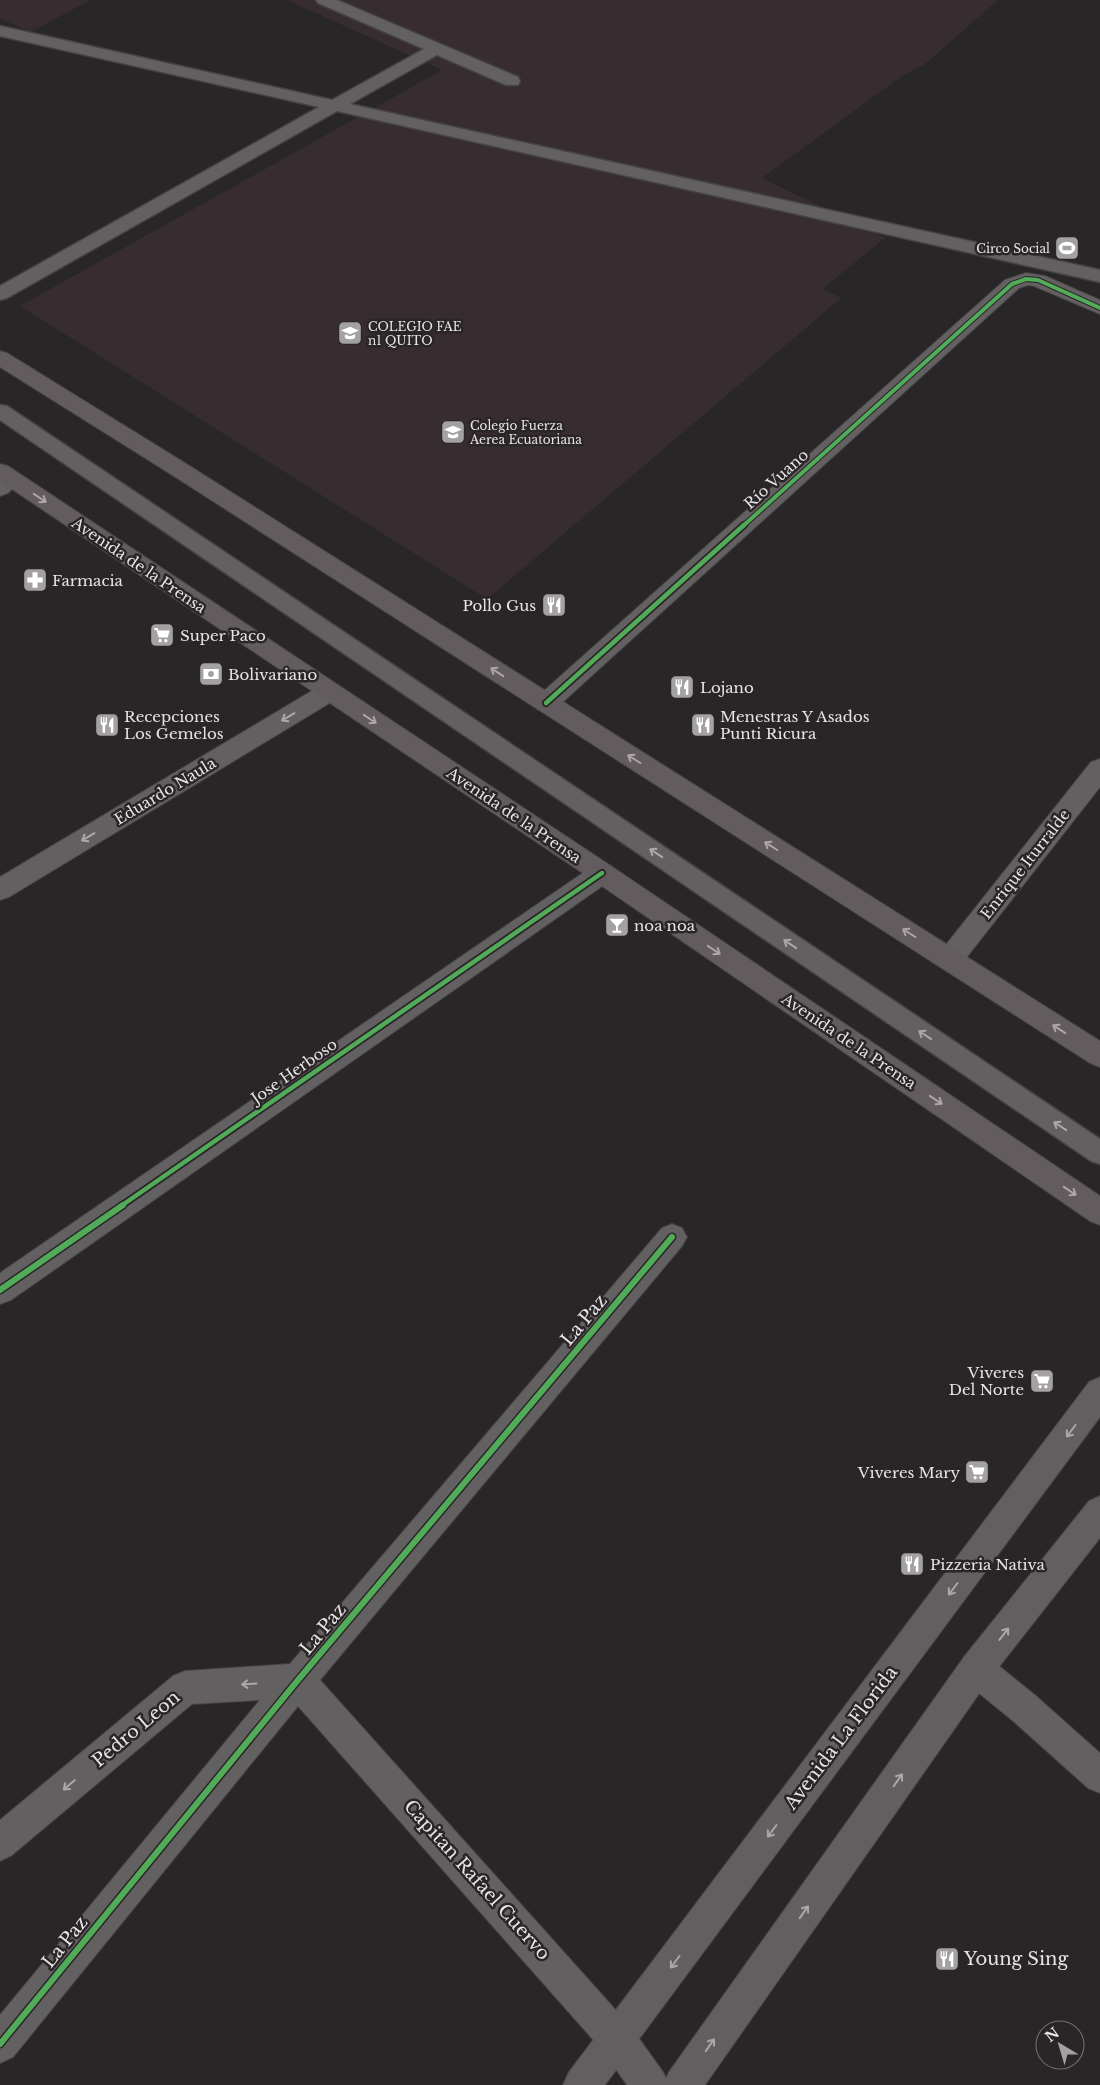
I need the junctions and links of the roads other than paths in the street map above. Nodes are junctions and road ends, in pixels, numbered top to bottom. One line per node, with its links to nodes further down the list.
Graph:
1 (324, 0): 3 (lane)
2 (0, 31): 5 (lane)
3 (435, 48): 4 (lane); 6 (lane)
4 (512, 81)
5 (1100, 276)
6 (0, 294)
7 (1100, 308): 12 (street, Río Vuano)
8 (0, 358): 12 (main road, one-way to 8)
9 (0, 411): 18 (lane, one-way to 9)
10 (4, 479): 11 (main road, Avenida de la Prensa, one-way to 11)
11 (329, 692): 14 (main road, Avenida de la Prensa, one-way to 14); 15 (street, Eduardo Naula, one-way to 15)
12 (546, 703): 16 (main road, one-way to 12)
13 (1100, 769): 16 (street, Enrique Iturralde)
14 (602, 873): 19 (main road, Avenida de la Prensa, one-way to 19); 21 (street, Jose Herboso)
15 (0, 890)
16 (950, 959): 17 (main road, one-way to 16)
17 (1100, 1055)
18 (1100, 1153)
19 (1100, 1212)
20 (672, 1237): 25 (street, La Paz)
21 (0, 1290)
22 (1100, 1392): 28 (main road, Avenida La Florida, one-way to 28)
23 (1100, 1512): 24 (main road, one-way to 23)
24 (976, 1669): 26 (street); 32 (main road, one-way to 24)
25 (298, 1680): 27 (street, Pedro Leon, one-way to 27); 28 (street, Capitan Rafael Cuervo); 29 (street, La Paz)
26 (1100, 1776)
27 (0, 1843)
28 (617, 2039): 30 (main road, Avenida La Florida); 31 (street, Capitan Rafael Cuervo)
29 (0, 2044)
30 (582, 2085)
31 (650, 2085)
32 (682, 2085)

